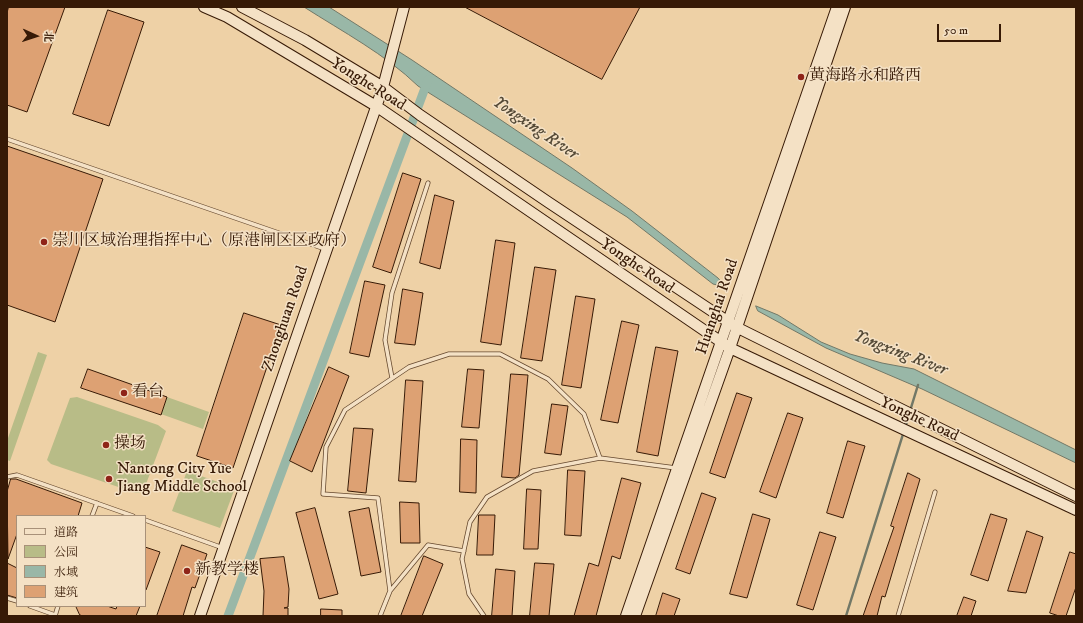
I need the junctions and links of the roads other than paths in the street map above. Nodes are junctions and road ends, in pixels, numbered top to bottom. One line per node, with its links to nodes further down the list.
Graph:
1 (204, 7): 7 (main road, Yonghe Road)
2 (242, 7): 6 (main road, Yonghe Road)
3 (404, 7): 6 (main road, Zhonghuan Road)
4 (837, 7): 11 (main road, Huanghai Road)
5 (845, 7): 11 (main road, Huanghai Road)
6 (383, 87): 7 (main road, Zhonghuan Road); 11 (main road, Yonghe Road)
7 (376, 106): 10 (main road, Zhonghuan Road); 12 (main road, Yonghe Road)
8 (7, 139): 10 (lane)
9 (428, 183): 13 (lane)
10 (326, 249): 24 (main road, Zhonghuan Road)
11 (733, 324): 12 (main road, Huanghai Road); 18 (main road, Yonghe Road)
12 (726, 345): 15 (main road, Huanghai Road); 20 (main road, Yonghe Road)
13 (392, 378): 14 (lane); 26 (lane)
14 (600, 458): 15 (lane); 25 (lane)
15 (682, 470): 32 (main road, Huanghai Road); 33 (main road, Huanghai Road)
16 (7, 477): 19 (lane)
17 (936, 492): 34 (lane)
18 (1076, 496)
19 (97, 503): 21 (lane); 22 (lane)
20 (1076, 510)
21 (92, 515)
22 (130, 515)
23 (146, 520): 24 (lane)
24 (224, 549): 29 (main road, Zhonghuan Road)
25 (464, 551): 26 (lane); 31 (lane)
26 (390, 590): 30 (lane)
27 (33, 607): 28 (lane)
28 (55, 615)
29 (200, 616)
30 (380, 616)
31 (484, 616)
32 (626, 616)
33 (635, 616)
34 (898, 616)

